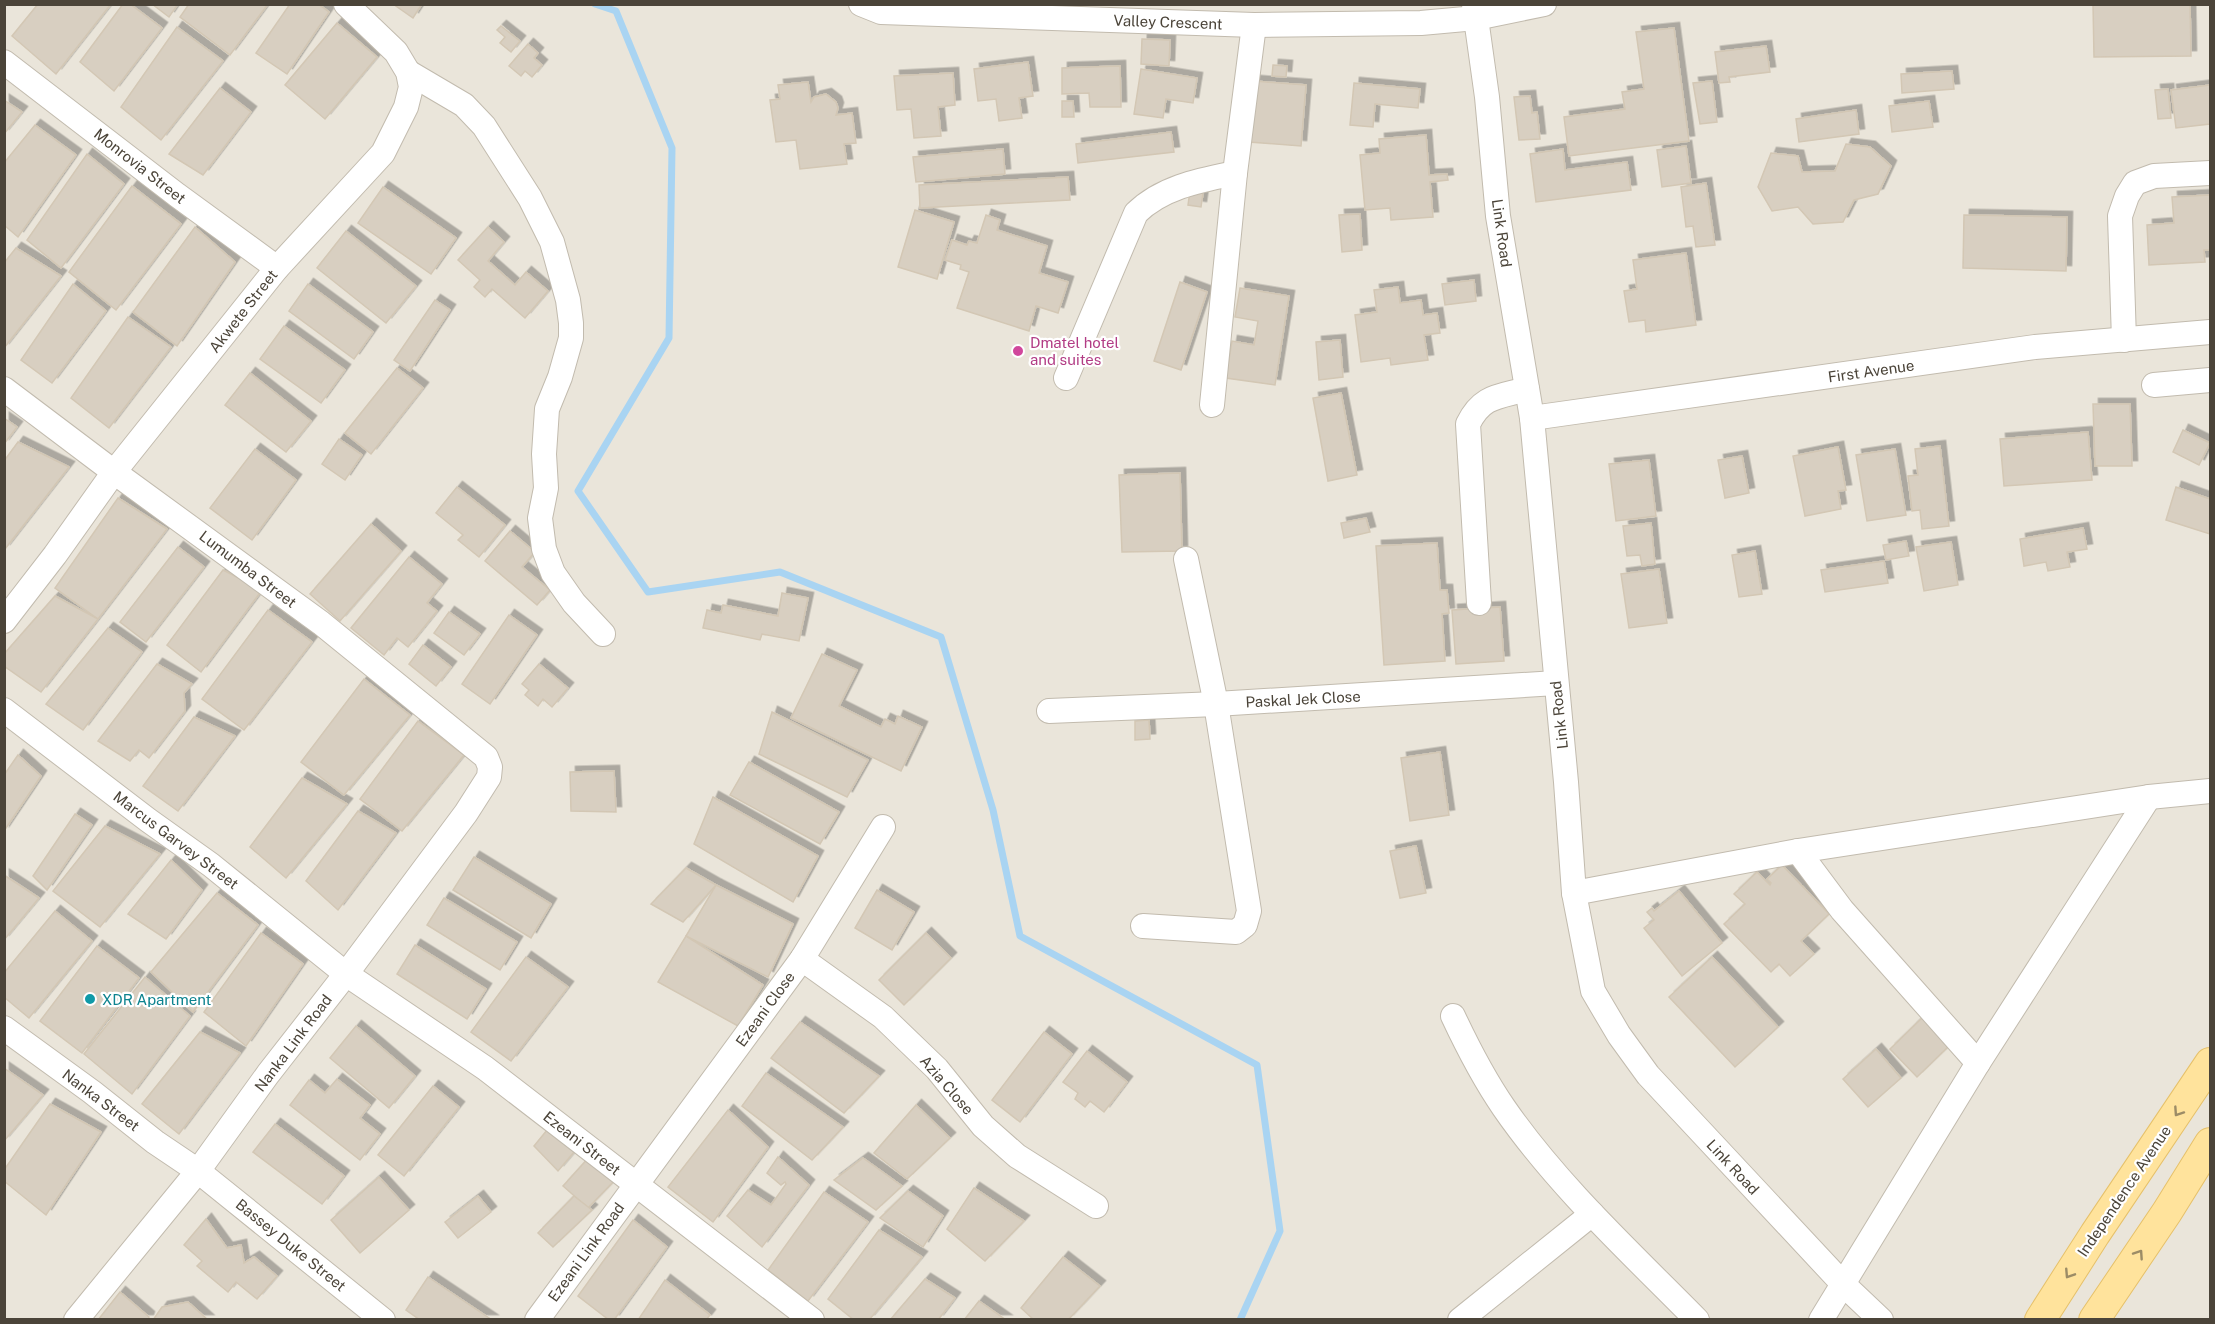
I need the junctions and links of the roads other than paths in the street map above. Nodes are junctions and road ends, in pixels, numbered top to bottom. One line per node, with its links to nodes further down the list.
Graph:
1 (346, 4): 7 (street)
2 (861, 4): 5 (street, Valley Crescent)
3 (1544, 4): 4 (street, Valley Crescent)
4 (1475, 11): 5 (street, Valley Crescent); 17 (street, Link Road)
5 (1254, 25): 9 (street)
6 (4, 62): 10 (street, Monrovia Street)
7 (408, 72): 10 (street, Akwete Street); 24 (street)
8 (2211, 172): 12 (street)
9 (1235, 173): 13 (street); 18 (street)
10 (277, 268): 20 (street, Akwete Street)
11 (2211, 332): 12 (street, First Avenue)
12 (2124, 340): 19 (street, First Avenue)
13 (1066, 378)
14 (2211, 380): 15 (street)
15 (2154, 385)
16 (4, 389): 20 (street, Lumumba Street)
17 (1527, 389): 19 (street, Link Road); 22 (street)
18 (1212, 405)
19 (1532, 418): 25 (street, Link Road)
20 (114, 472): 23 (street, Akwete Street); 29 (street, Lumumba Street)
21 (1186, 559): 26 (street)
22 (1479, 603)
23 (4, 621)
24 (603, 634)
25 (1556, 683): 26 (street, Paskal Jek Close); 34 (street, Link Road)
26 (1216, 704): 28 (street, Paskal Jek Close); 35 (street)
27 (4, 710): 37 (street, Marcus Garvey Street)
28 (1049, 711)
29 (486, 757): 37 (street, Nanka Link Road)
30 (2211, 792): 31 (street)
31 (2149, 797): 33 (street); 40 (street)
32 (882, 827): 36 (street, Ezeani Close)
33 (1798, 851): 34 (street); 40 (street)
34 (1574, 893): 47 (street, Link Road)
35 (1143, 926)
36 (802, 959): 44 (street, Ezeani Close); 45 (street, Azia Close)
37 (346, 974): 43 (street, Nanka Link Road); 44 (street, Ezeani Street)
38 (1453, 1016): 46 (street)
39 (4, 1028): 43 (street, Nanka Street)
40 (1978, 1063): 47 (street)
41 (2211, 1063): 56 (main road, Independence Avenue, one-way to 56)
42 (2211, 1143): 57 (main road, one-way to 42)
43 (198, 1171): 48 (street, Nanka Link Road); 49 (street, Bassey Duke Street)
44 (636, 1185): 50 (street, Ezeani Link Road); 51 (street, Ezeani Street)
45 (1096, 1206)
46 (1592, 1214): 52 (street); 53 (street)
47 (1844, 1285): 54 (street); 55 (street, Link Road)
48 (76, 1320)
49 (383, 1320)
50 (537, 1320)
51 (812, 1320)
52 (1460, 1320)
53 (1697, 1320)
54 (1821, 1320)
55 (1881, 1320)
56 (2040, 1320)
57 (2094, 1320)

